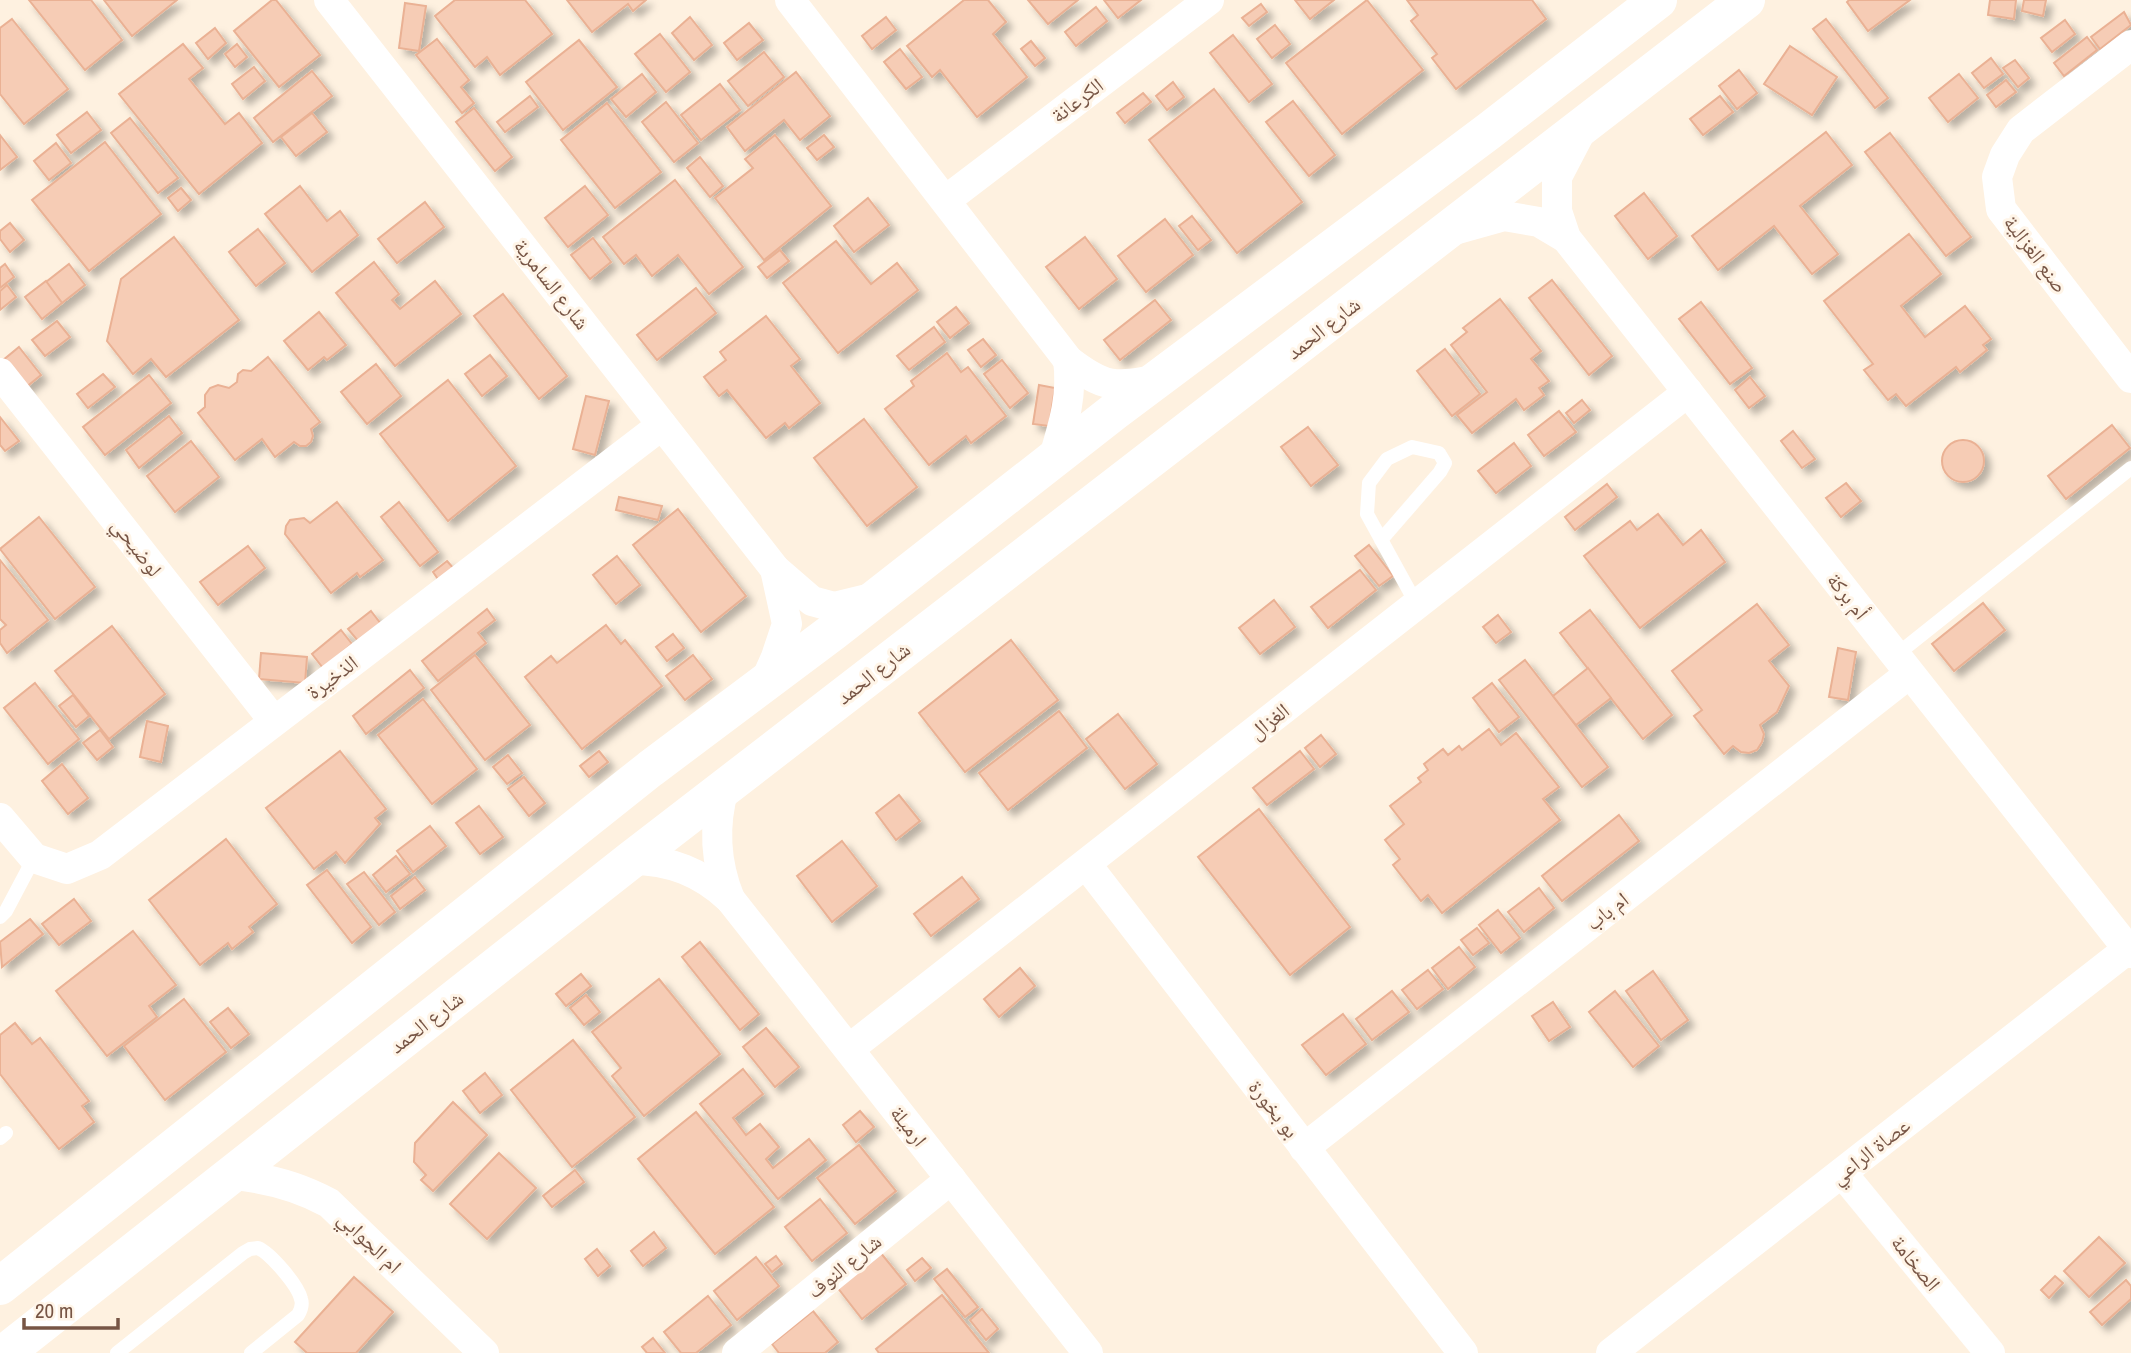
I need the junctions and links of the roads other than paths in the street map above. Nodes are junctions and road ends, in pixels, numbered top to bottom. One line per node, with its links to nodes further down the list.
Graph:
1 (790, 0): 8 (street)
2 (1209, 0): 8 (street, الكرعانة)
3 (1658, 0): 14 (street)
4 (1746, 0): 7 (street, شارع الحمد)
5 (342, 5): 16 (street, شارع السامرية)
6 (2131, 45): 13 (street, صنع الغزالية)
7 (1583, 126): 9 (street, شارع الحمد); 10 (street, أم بركة)
8 (946, 201): 11 (street)
9 (1448, 231): 10 (street, أم بركة); 26 (street, شارع الحمد)
10 (1566, 238): 15 (street, أم بركة)
11 (1068, 360): 14 (street); 17 (street)
12 (0, 373): 25 (street, لوضيحي)
13 (2131, 378)
14 (1158, 379): 17 (street)
15 (1688, 393): 22 (street, الغزال); 23 (street, أم بركة)
16 (662, 425): 20 (street, شارع السامرية); 25 (street, الذخيرة)
17 (1053, 460): 21 (street)
18 (2131, 468): 23 (lane)
19 (1381, 540): 19 (lane); 22 (lane)
20 (775, 569): 21 (street, شارع السامرية); 24 (street, شارع السامرية)
21 (879, 596): 24 (street)
22 (1417, 605): 30 (street, الغزال)
23 (1902, 665): 33 (street, أم بركة); 35 (street, ام باب)
24 (764, 684): 39 (street)
25 (274, 721): 28 (street, الذخيرة)
26 (724, 788): 29 (street, شارع الحمد); 31 (street, ارميلة)
27 (0, 818): 28 (street)
28 (34, 858): 32 (lane)
29 (631, 860): 31 (street, ارميلة); 37 (street, شارع الحمد)
30 (1086, 864): 34 (street, الغزال); 35 (street, بو بخورة)
31 (730, 899): 34 (street, ارميلة)
32 (0, 917)
33 (2130, 951): 36 (street, عصاة الراعي)
34 (849, 1049): 38 (street, ارميلة)
35 (1304, 1148): 47 (street, بو بخورة)
36 (1842, 1173): 48 (street, عصاة الراعي); 49 (street, الصخامة)
37 (232, 1175): 40 (street, شارع الحمد); 44 (street, ام الجوابي)
38 (951, 1179): 45 (street, شارع النوف); 46 (street, ارميلة)
39 (0, 1286)
40 (42, 1337): 41 (street, شارع الحمد)
41 (5, 1353)
42 (117, 1353): 43 (lane)
43 (251, 1353)
44 (484, 1353)
45 (737, 1353)
46 (1088, 1353)
47 (1463, 1353)
48 (1611, 1353)
49 (1990, 1353)

